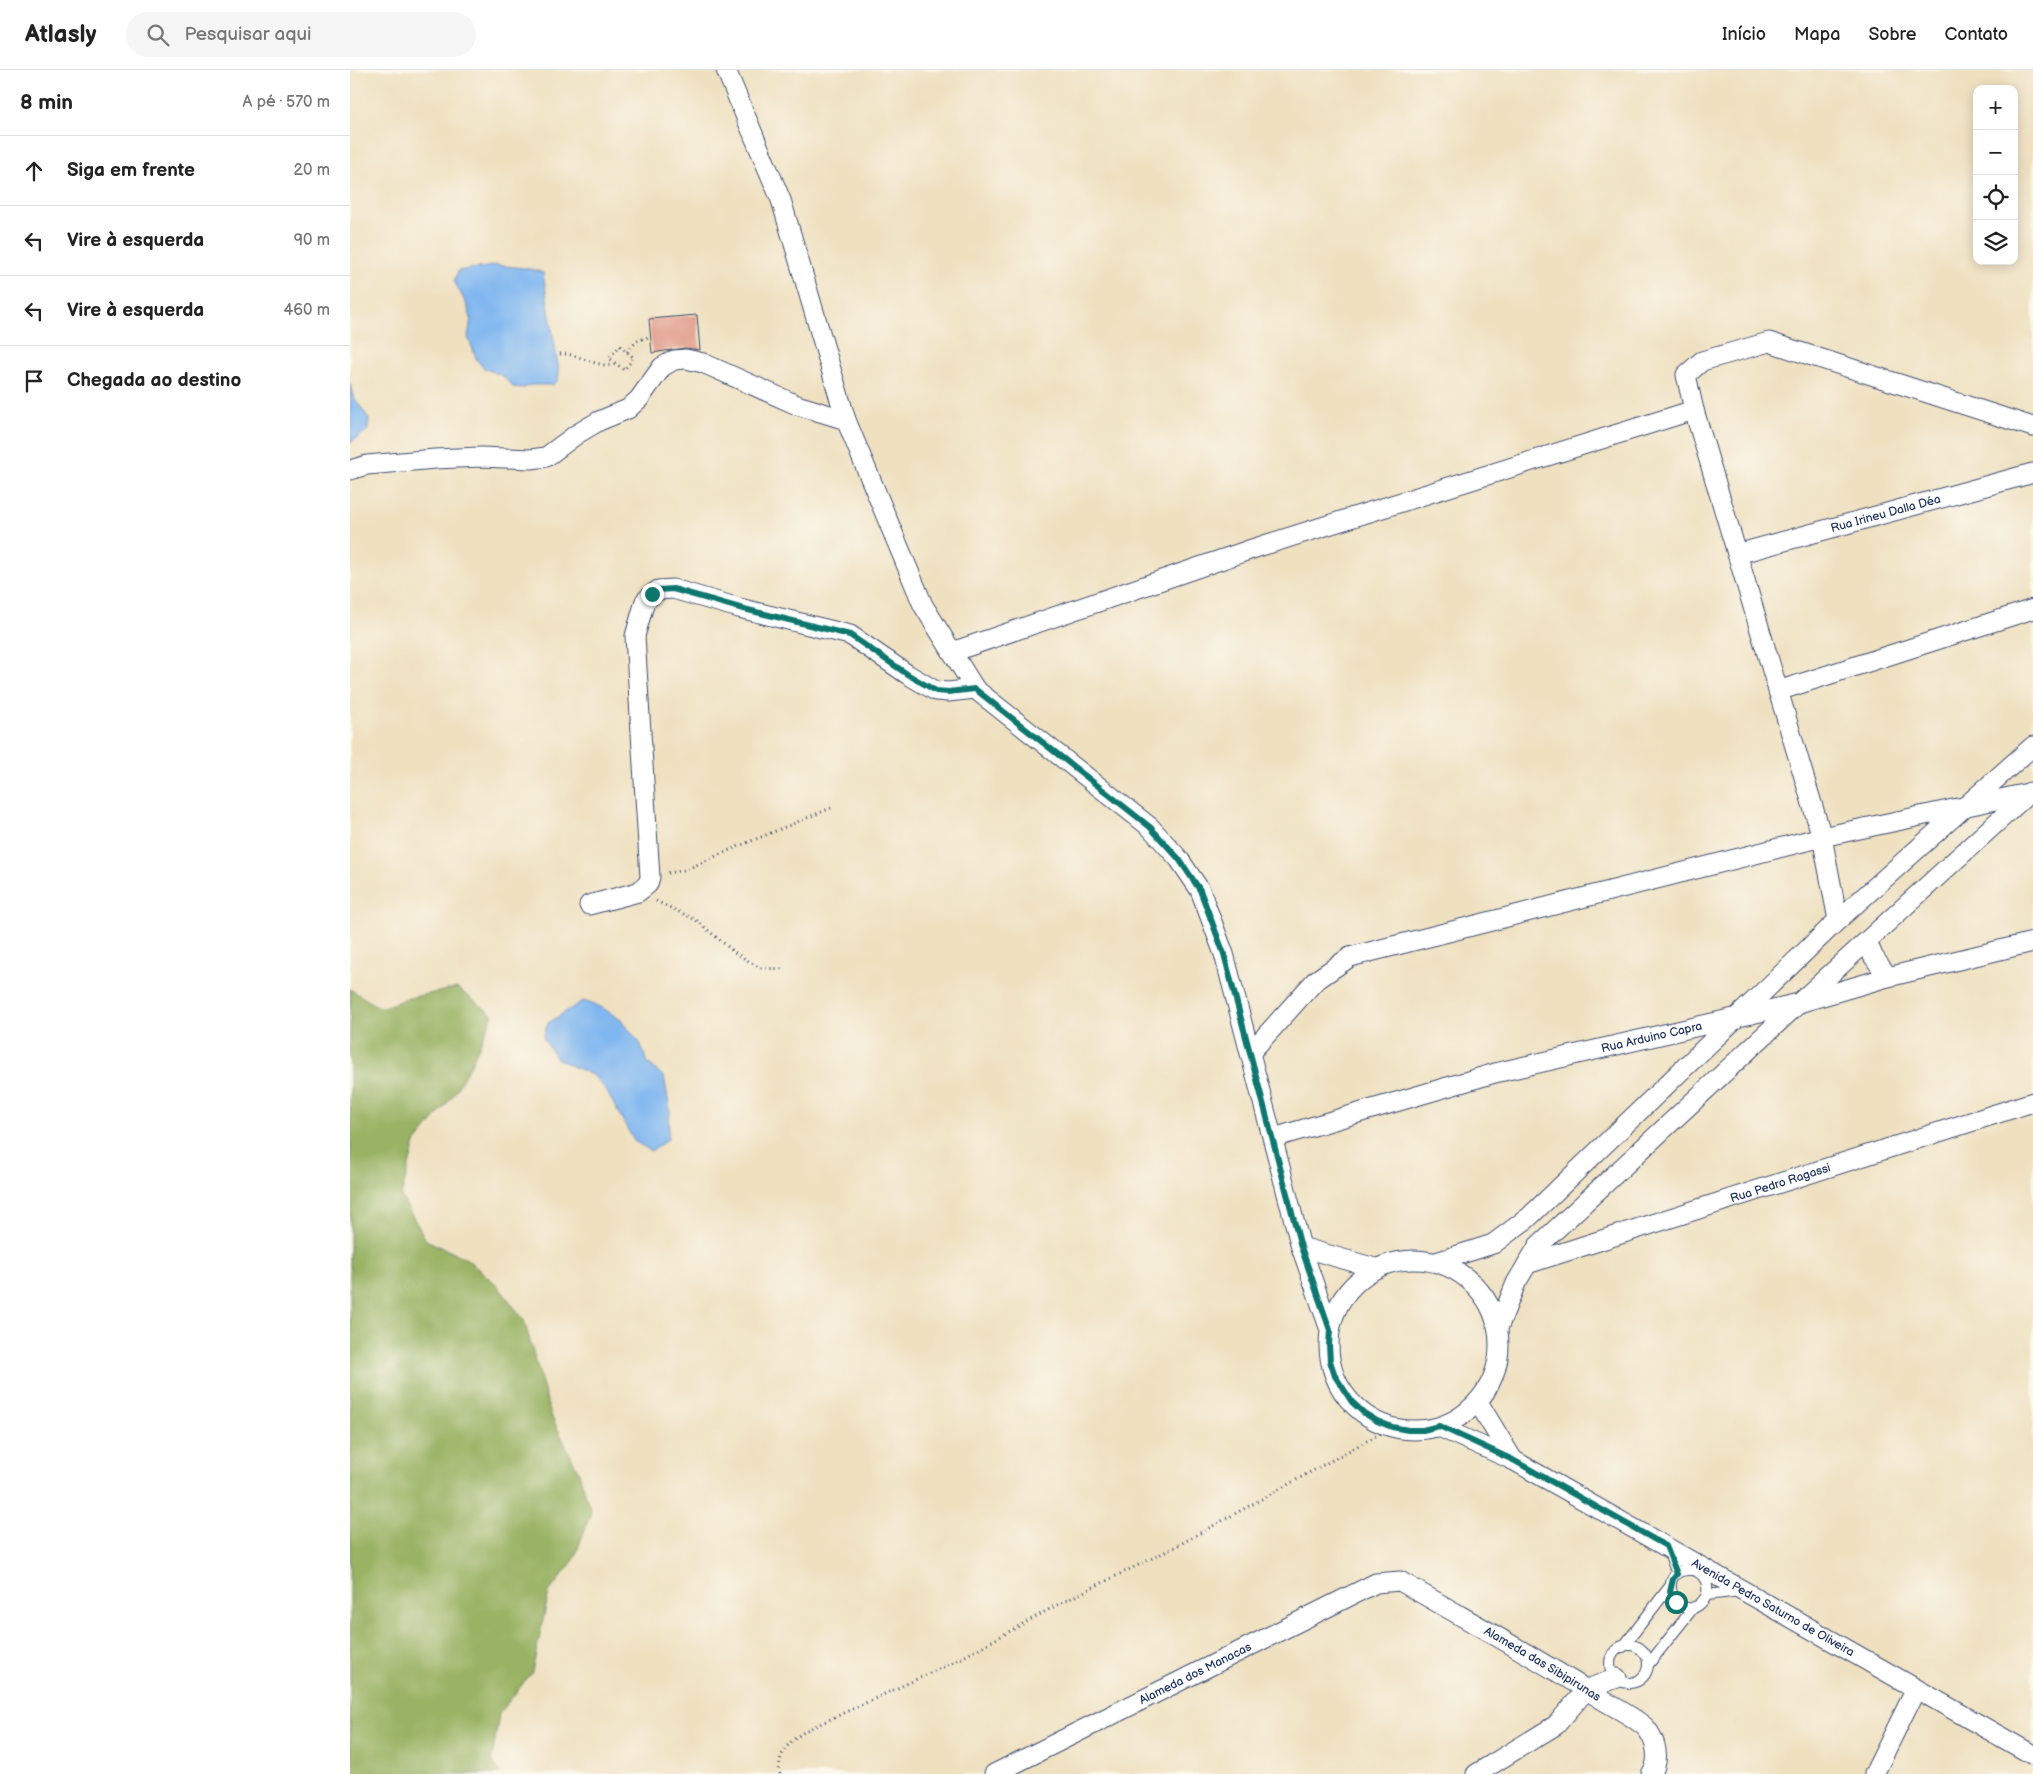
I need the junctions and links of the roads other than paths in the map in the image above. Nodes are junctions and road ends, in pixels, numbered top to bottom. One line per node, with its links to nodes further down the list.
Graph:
1 (726, 70): 3 (street)
2 (1694, 410): 4 (street); 7 (street); 9 (street)
3 (846, 420): 5 (street); 9 (street)
4 (2033, 427)
5 (350, 470)
6 (2033, 473): 7 (street, Rua Irineu Dalla Déa)
7 (1737, 554): 11 (street)
8 (2033, 609): 11 (street)
9 (952, 652): 10 (street)
10 (975, 689): 16 (street); 23 (street)
11 (1778, 691): 15 (street)
12 (2033, 746): 14 (street)
13 (2032, 793): 14 (street); 18 (street)
14 (1968, 805): 15 (street); 17 (street)
15 (1822, 837): 17 (street); 23 (street)
16 (589, 905)
17 (1838, 920): 22 (street)
18 (1868, 941): 20 (street); 21 (street)
19 (2033, 942): 20 (street, Rua Arduino Capra)
20 (1888, 977): 21 (street, Rua Arduino Capra)
21 (1799, 1003): 22 (street, Rua Arduino Capra); 28 (street)
22 (1739, 1016): 25 (street, Rua Arduino Capra); 27 (street)
23 (1250, 1054): 25 (street)
24 (2033, 1102): 28 (street, Rua Pedro Ragassi)
25 (1273, 1138): 26 (street)
26 (1301, 1247): 29 (street); 31 (street)
27 (1436, 1262): 29 (street); 30 (street)
28 (1527, 1264): 30 (street)
29 (1375, 1268): 31 (street)
30 (1498, 1328): 32 (street)
31 (1330, 1330): 33 (street)
32 (1478, 1402): 33 (street); 34 (street, Avenida Pedro Saturno de Oliveira)
33 (1439, 1426): 34 (street, Avenida Pedro Saturno de Oliveira)
34 (1513, 1460): 35 (street, Avenida Pedro Saturno de Oliveira)
35 (1666, 1546): 36 (lane); 39 (street, Avenida Pedro Saturno de Oliveira)
36 (1677, 1574): 38 (lane); 40 (lane)
37 (1400, 1581): 45 (street, Alameda das Sibipirunas); 49 (street, Alameda dos Manacas)
38 (1671, 1585): 41 (lane); 42 (lane)
39 (1741, 1590): 40 (lane); 46 (street, Avenida Pedro Saturno de Oliveira)
40 (1707, 1595): 41 (lane)
41 (1694, 1607): 43 (lane)
42 (1622, 1647): 43 (lane); 44 (lane)
43 (1648, 1664): 44 (lane)
44 (1616, 1678): 45 (street)
45 (1586, 1689): 48 (street, Alameda das Sibipirunas); 50 (street)
46 (1916, 1689): 47 (street, Avenida Pedro Saturno de Oliveira); 51 (street)
47 (2033, 1755)
48 (1653, 1772)
49 (994, 1774)
50 (1476, 1774)
51 (1874, 1774)

